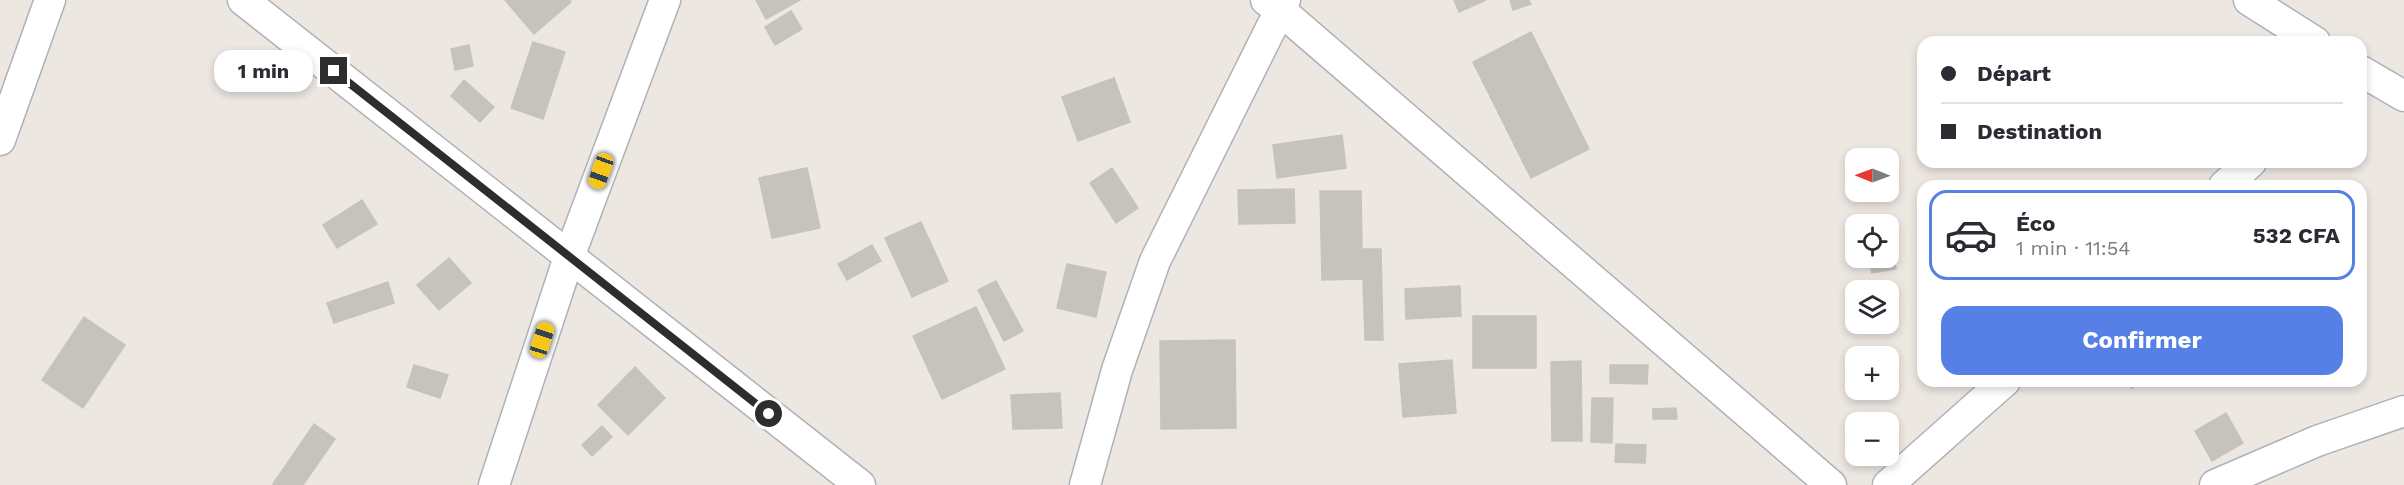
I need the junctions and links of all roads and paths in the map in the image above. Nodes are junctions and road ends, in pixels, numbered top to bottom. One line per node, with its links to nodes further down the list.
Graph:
1 (50, 0): 9 (street)
2 (243, 0): 12 (street)
3 (665, 0): 12 (street)
4 (2249, 0): 6 (street)
5 (1277, 3): 17 (street); 18 (street)
6 (2306, 36)
7 (2367, 74): 8 (street)
8 (2404, 96)
9 (0, 140)
10 (2244, 168): 11 (street)
11 (2231, 180)
12 (569, 257): 15 (street); 16 (street)
13 (1998, 387): 19 (street)
14 (2404, 411): 20 (street)
15 (494, 485)
16 (860, 485)
17 (1085, 485)
18 (1832, 485)
19 (1888, 485)
20 (2214, 485)

